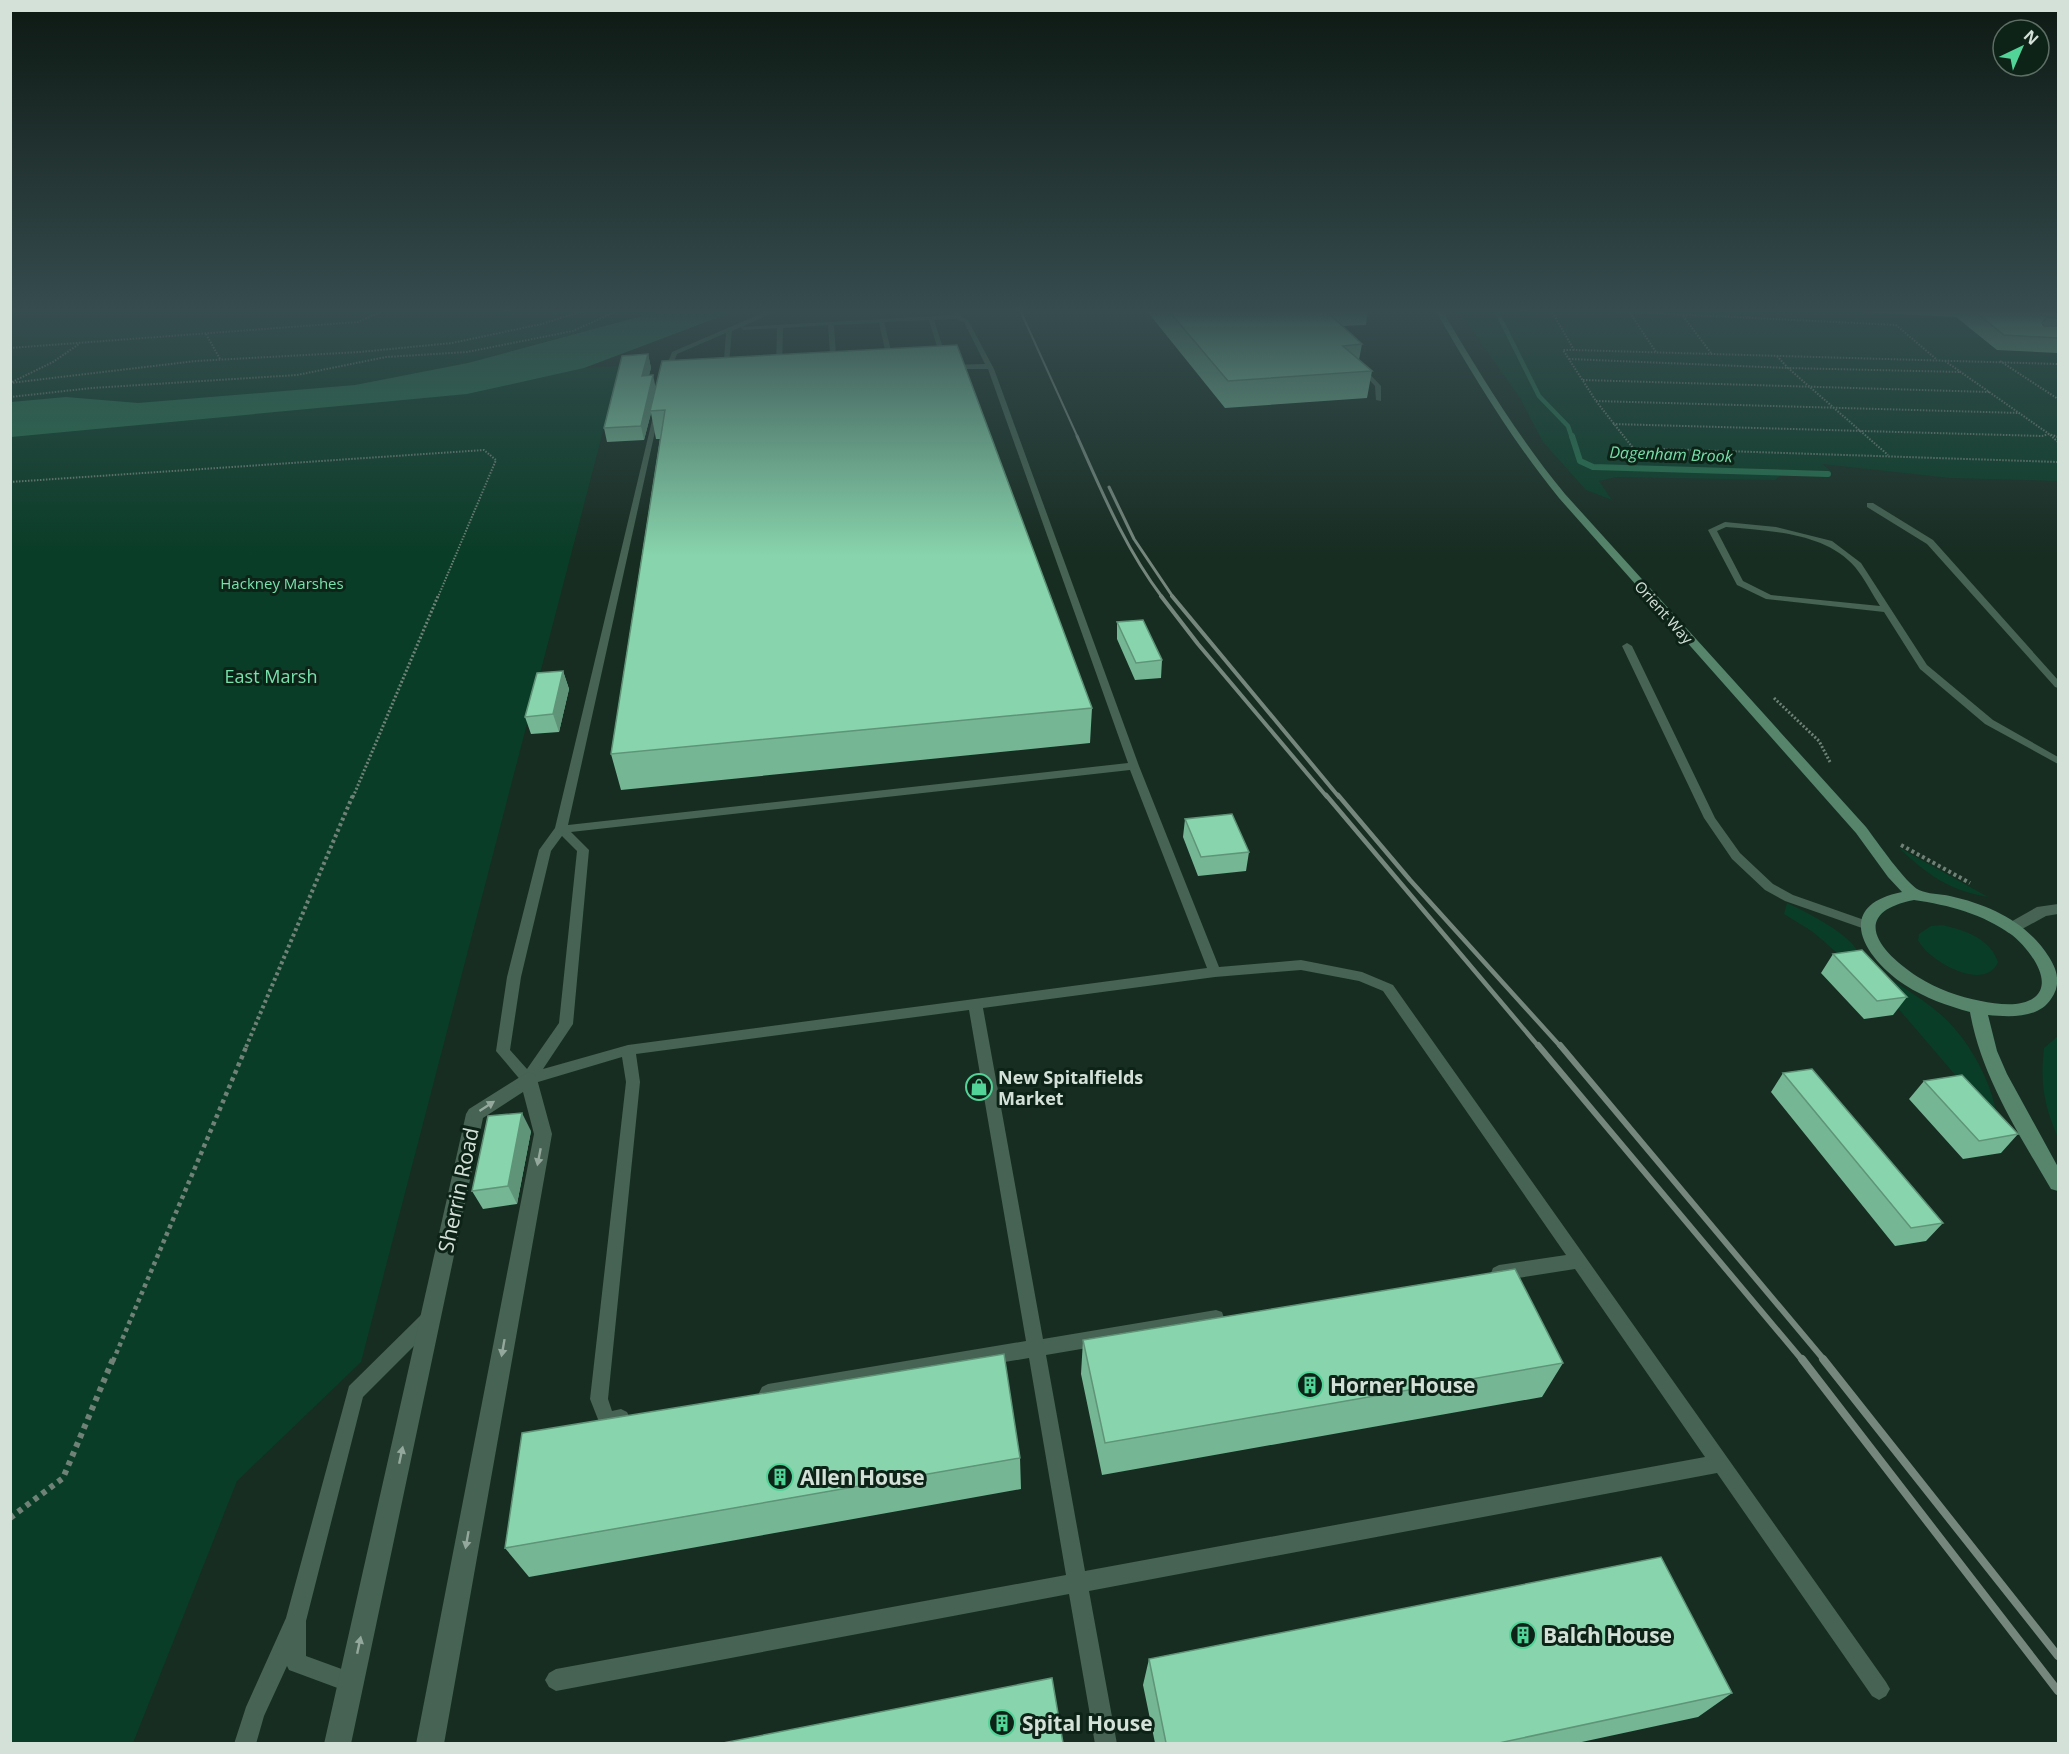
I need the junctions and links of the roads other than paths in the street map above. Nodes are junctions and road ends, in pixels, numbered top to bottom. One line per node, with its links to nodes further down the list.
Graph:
1 (999, 392): 11 (lane)
2 (1378, 392): 5 (lane)
3 (1487, 392): 13 (street, Orient Way)
4 (660, 395): 12 (lane)
5 (1379, 400)
6 (1870, 505): 9 (lane)
7 (1888, 610): 7 (lane); 10 (lane)
8 (1627, 646): 15 (lane)
9 (2058, 686)
10 (2058, 761)
11 (1134, 766): 12 (lane); 17 (lane)
12 (561, 829): 22 (lane); 22 (lane)
13 (1914, 895): 15 (street); 16 (street)
14 (2058, 909): 16 (street)
15 (1866, 926): 20 (street)
16 (2013, 928): 18 (street)
17 (1215, 972): 19 (lane); 24 (lane)
18 (2056, 987): 20 (street)
19 (975, 1003): 21 (lane); 28 (lane)
20 (1978, 1008): 23 (street)
21 (628, 1050): 22 (lane); 30 (lane)
22 (528, 1079): 26 (street, Sherrin Road, one-way to 22); 39 (street, one-way to 39)
23 (2058, 1183)
24 (1579, 1261): 25 (lane); 31 (lane)
25 (1486, 1275)
26 (431, 1316): 33 (lane); 35 (street, Sherrin Road, one-way to 26)
27 (1230, 1316): 28 (lane)
28 (1035, 1347): 29 (lane); 32 (lane)
29 (746, 1397)
30 (642, 1415)
31 (1721, 1463): 32 (lane); 36 (lane)
32 (1077, 1583): 34 (lane); 40 (lane)
33 (296, 1621): 35 (lane); 37 (lane)
34 (556, 1680)
35 (351, 1682): 38 (street, Sherrin Road)
36 (1879, 1689)
37 (244, 1743)
38 (337, 1743)
39 (430, 1743)
40 (1106, 1743)

